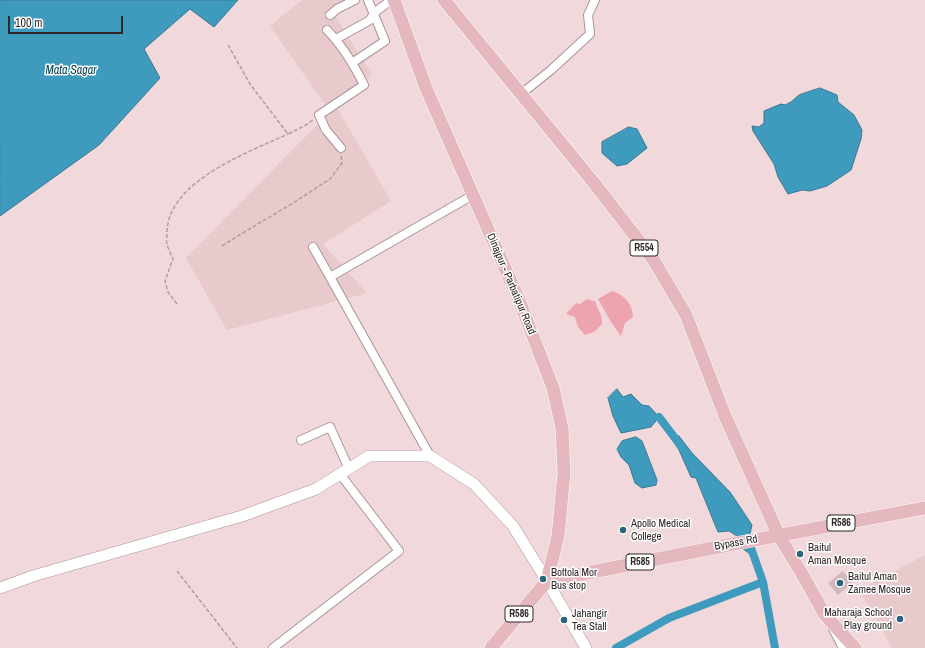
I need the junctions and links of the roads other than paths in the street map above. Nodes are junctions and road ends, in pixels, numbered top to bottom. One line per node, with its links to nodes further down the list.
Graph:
1 (355, 0): 7 (street)
2 (368, 0): 6 (street)
3 (392, 0): 6 (street); 13 (main road, Dinajpur - Parbatipur Road)
4 (444, 0): 11 (main road, R554)
5 (595, 0): 11 (street)
6 (374, 13): 9 (street); 10 (street)
7 (330, 15)
8 (327, 30): 9 (street)
9 (336, 39): 10 (street)
10 (352, 63): 12 (street)
11 (521, 94): 20 (main road, R554)
12 (341, 148)
13 (473, 195): 15 (street); 22 (main road, Dinajpur - Parbatipur Road)
14 (313, 247): 15 (street)
15 (330, 277): 17 (street)
16 (301, 440): 18 (street)
17 (430, 456): 18 (street); 22 (street)
18 (345, 471): 23 (street); 25 (street)
19 (925, 508): 20 (main road, Bypass Rd / R586)
20 (779, 536): 21 (main road, Bypass Rd / R586); 24 (main road, R554)
21 (758, 540): 22 (main road, Bypass Rd / R585)
22 (547, 581): 26 (main road, R586); 27 (street)
23 (0, 588)
24 (825, 615): 28 (street); 29 (main road, R554)
25 (273, 648)
26 (491, 648)
27 (586, 648)
28 (843, 648)
29 (855, 648)

